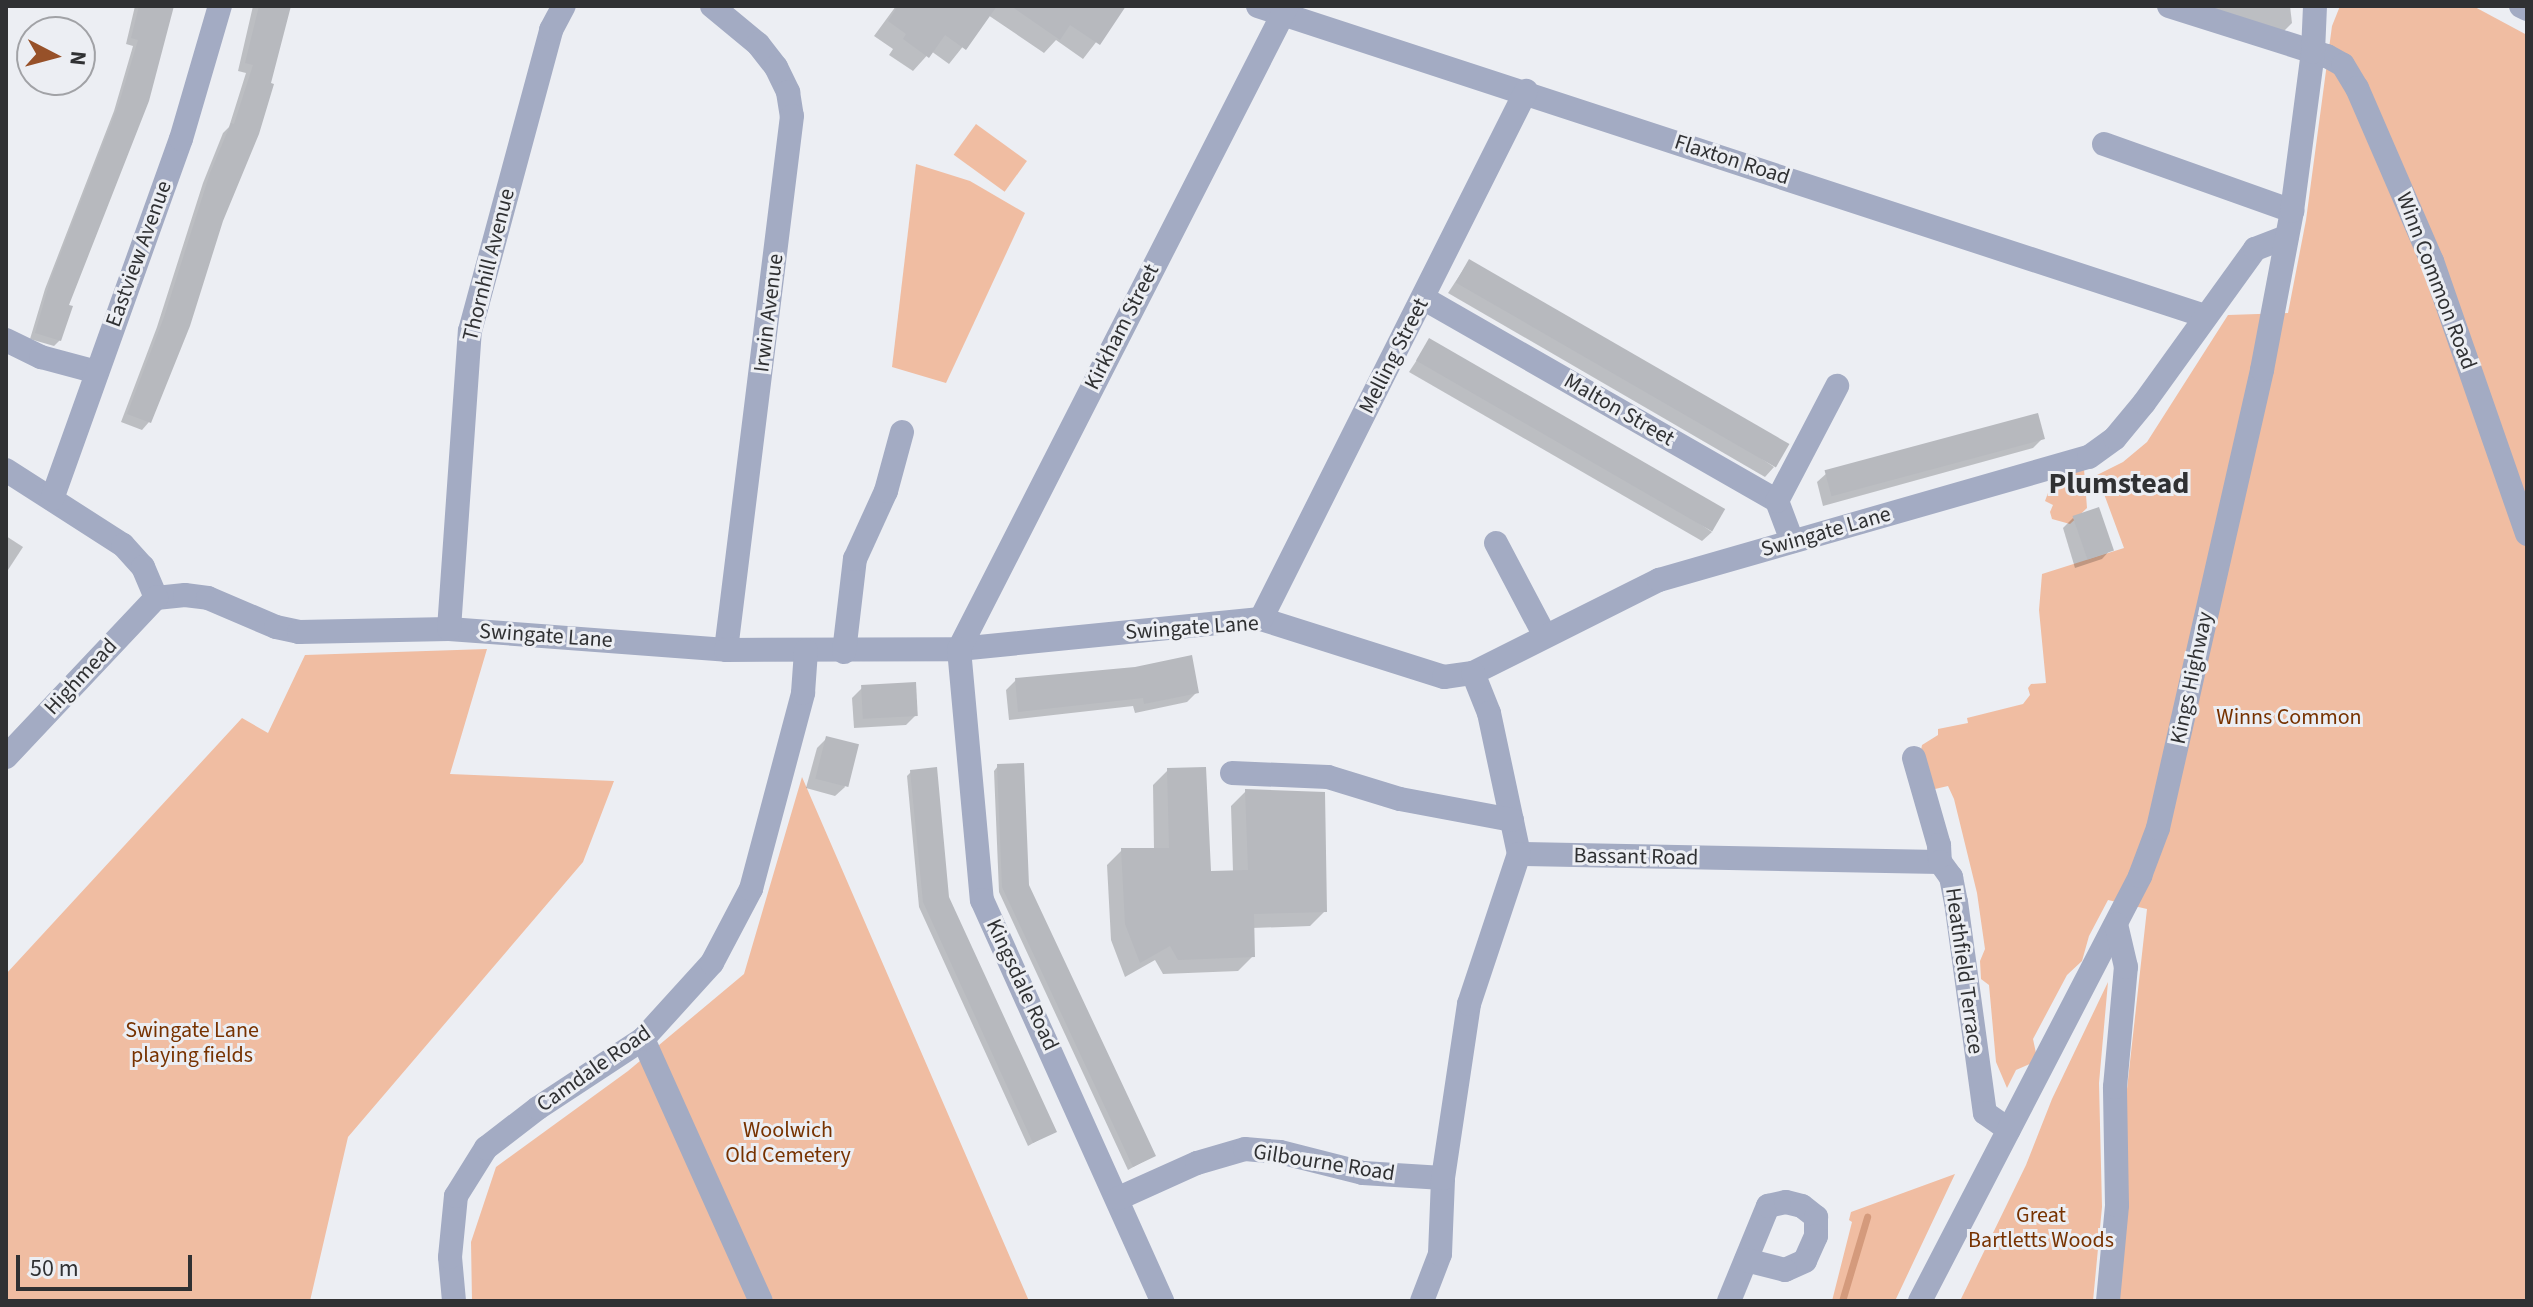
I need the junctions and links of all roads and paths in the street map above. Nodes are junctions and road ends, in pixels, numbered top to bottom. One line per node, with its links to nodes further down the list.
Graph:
1 (220, 6): 18 (street, Eastview Avenue)
2 (564, 6): 29 (street, Thornhill Avenue)
3 (712, 6): 32 (street, Irwin Avenue)
4 (1258, 6): 9 (street, Flaxton Road)
5 (2169, 6): 10 (street, Winn Common Road)
6 (2315, 6): 10 (street, Kings Highway)
7 (2521, 6): 8 (street)
8 (2527, 9)
9 (1285, 10): 11 (street, Flaxton Road); 31 (street, Kirkham Street)
10 (2313, 52): 13 (street, Kings Highway); 24 (street, Winn Common Road)
11 (1526, 91): 15 (street, Melling Street); 16 (street, Flaxton Road)
12 (2104, 144): 13 (street)
13 (2292, 211): 14 (street, Kings Highway)
14 (2287, 237): 16 (street, Swingate Lane); 42 (street, Kings Highway)
15 (1423, 298): 23 (street, Malton Street); 28 (street, Melling Street)
16 (2205, 316): 25 (street, Swingate Lane)
17 (6, 340): 18 (street)
18 (97, 372): 22 (street, Eastview Avenue)
19 (1837, 386): 23 (street)
20 (902, 432): 34 (street)
21 (6, 470): 22 (street)
22 (52, 499): 27 (street)
23 (1777, 501): 25 (street)
24 (2527, 534)
25 (1792, 541): 30 (street, Swingate Lane)
26 (1493, 544): 30 (street)
27 (156, 598): 29 (street, Swingate Lane); 36 (street, Highmead)
28 (1261, 619): 31 (street, Swingate Lane); 35 (street, Swingate Lane)
29 (449, 629): 32 (street, Swingate Lane)
30 (1545, 636): 35 (street, Swingate Lane)
31 (959, 649): 34 (street, Swingate Lane); 46 (street, Kingsdale Road)
32 (726, 650): 33 (street, Swingate Lane)
33 (806, 651): 34 (street, Swingate Lane); 43 (street, Camdale Road)
34 (844, 652)
35 (1473, 673): 39 (street)
36 (6, 757)
37 (1914, 758): 41 (street, Heathfield Terrace)
38 (1232, 773): 39 (street)
39 (1512, 820): 40 (street)
40 (1519, 854): 41 (street, Bassant Road); 45 (street)
41 (1940, 862): 44 (street, Heathfield Terrace)
42 (2116, 924): 44 (street, Kings Highway); 54 (street)
43 (643, 1039): 48 (street, Camdale Road); 49 (street)
44 (2009, 1130): 53 (street, Kings Highway)
45 (1443, 1178): 46 (street, Gilbourne Road); 51 (street)
46 (1119, 1198): 50 (street, Kingsdale Road)
47 (1746, 1260): 52 (street)
48 (454, 1301)
49 (761, 1301)
50 (1162, 1301)
51 (1422, 1301)
52 (1729, 1301)
53 (1920, 1301)
54 (2108, 1301)

